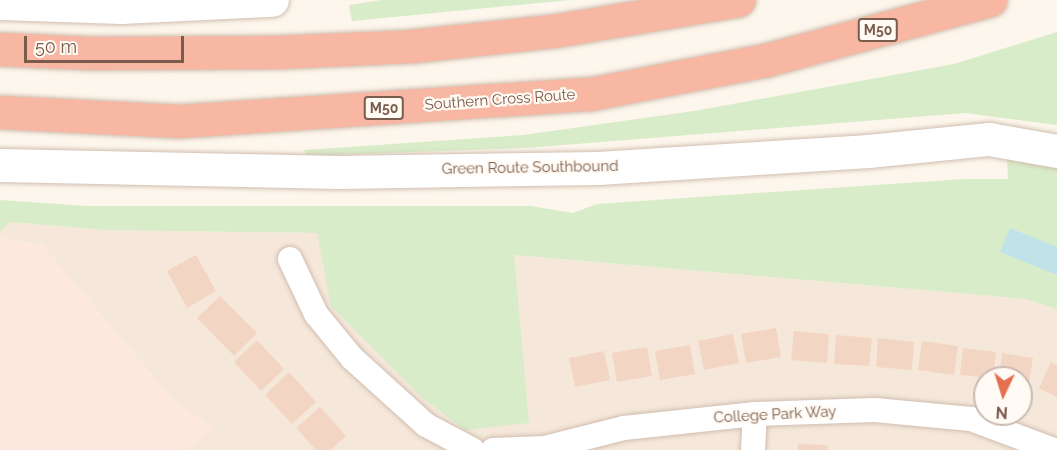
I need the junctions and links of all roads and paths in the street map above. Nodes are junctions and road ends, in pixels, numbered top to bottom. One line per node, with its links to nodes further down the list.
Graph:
1 (272, 0): 4 (main road)
2 (738, 0): 5 (highway)
3 (990, 0): 6 (highway, Southern Cross Route / M50)
4 (0, 3)
5 (0, 49)
6 (0, 112)
7 (1057, 151): 8 (main road, Green Route Southbound)
8 (0, 165)
9 (290, 259): 11 (street)
10 (755, 414): 12 (street, College Park Way); 13 (street); 14 (street, College Park Way)
11 (473, 450)
12 (493, 450)
13 (753, 450)
14 (1054, 450)

